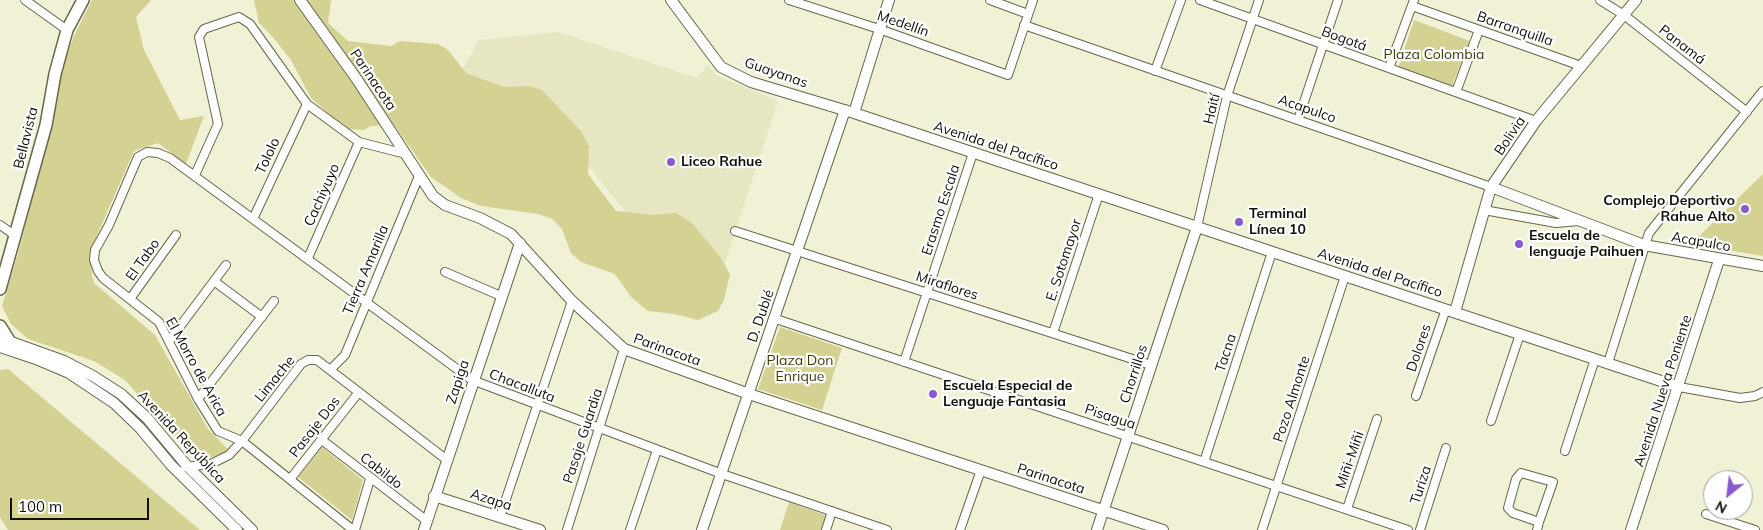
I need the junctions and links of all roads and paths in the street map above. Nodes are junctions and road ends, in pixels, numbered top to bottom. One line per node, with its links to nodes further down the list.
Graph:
1 (24, 0): 21 (street)
2 (83, 0): 21 (main road, Bellavista)
3 (300, 0): 37 (street, Parinacota)
4 (671, 0): 31 (street, Guayanas)
5 (788, 0): 20 (street, Medellín)
6 (888, 0): 20 (street, D. Dublé)
7 (990, 0): 16 (street)
8 (1033, 0): 16 (street)
9 (1181, 0): 26 (street)
10 (1200, 0): 18 (street, Bogotá)
11 (1259, 0): 18 (street, Haití)
12 (1338, 0): 23 (street)
13 (1600, 0): 17 (street, Panamá)
14 (1636, 0): 17 (street, Bolivia)
15 (1413, 3): 22 (street, Barranquilla); 25 (street)
16 (1028, 14): 19 (street)
17 (1624, 15): 24 (street, Bolivia); 32 (street, Panamá)
18 (1252, 19): 23 (street, Bogotá); 29 (street, Haití)
19 (1024, 25): 20 (street, Medellín); 26 (street, Acapulco)
20 (879, 29): 31 (street, D. Dublé)
21 (67, 30): 50 (main road, Bellavista)
22 (1479, 30): 24 (street, Barranquilla); 28 (street)
23 (1323, 44): 25 (street, Bogotá); 33 (street)
24 (1581, 66): 34 (street, Bolivia)
25 (1390, 68): 28 (street, Bogotá)
26 (1155, 71): 29 (street, Acapulco)
27 (1763, 91): 32 (street)
28 (1456, 92): 34 (street, Bogotá)
29 (1227, 96): 33 (street, Acapulco); 47 (street, Haití)
30 (307, 104): 35 (street); 39 (street); 44 (street, Tololo)
31 (849, 112): 36 (street, Avenida del Pacífico); 53 (street, D. Dublé)
32 (1747, 112): 52 (street)
33 (1298, 120): 41 (street, Acapulco)
34 (1536, 121): 41 (street, Bolivia)
35 (359, 142): 37 (street); 55 (street, Cachiyuyo)
36 (973, 152): 42 (street, Avenida del Pacífico); 63 (street, Erasmo Escala)
37 (406, 154): 40 (street, Parinacota)
38 (170, 158): 39 (street, Chacalluta); 65 (street, El Morro de Arica)
39 (195, 175): 44 (street, Chacalluta)
40 (419, 176): 51 (street, Parinacota); 68 (street, Tierra Amarilla)
41 (1491, 187): 43 (street, Bolivia); 45 (street, Acapulco)
42 (1099, 194): 47 (street, Avenida del Pacífico); 73 (street, E. Sotomayor)
43 (1484, 210): 45 (street, Acapulco); 69 (street, Bolivia)
44 (253, 219): 55 (street, Chacalluta)
45 (1579, 221): 52 (street, Acapulco)
46 (0, 225): 50 (street)
47 (1197, 227): 54 (street, Avenida del Pacífico); 83 (street, Chorrillos)
48 (735, 231): 53 (street, Miraflores)
49 (176, 235): 65 (street, El Tabo)
50 (16, 236): 62 (main road, Bellavista)
51 (520, 243): 64 (street, Zapiga); 67 (street, Parinacota)
52 (1644, 245): 56 (street, Acapulco); 82 (street)
53 (798, 251): 63 (street, Miraflores); 71 (street, D. Dublé)
54 (1272, 252): 60 (street, Avenida del Pacífico); 103 (street, Tacna)
55 (308, 258): 68 (street, Chacalluta)
56 (1719, 260): 58 (street, Acapulco); 86 (street, Avenida Nueva Poniente)
57 (226, 265): 61 (street)
58 (1763, 266)
59 (445, 272): 64 (street)
60 (1345, 276): 69 (street, Avenida del Pacífico); 110 (street, Pozo Almonte)
61 (214, 281): 70 (street); 75 (street)
62 (0, 287)
63 (926, 293): 73 (street, Miraflores); 81 (street, Erasmo Escala)
64 (501, 296): 85 (street, Zapiga)
65 (130, 299): 75 (street, El Morro de Arica)
66 (274, 301): 70 (street)
67 (572, 301): 77 (street, Parinacota); 92 (street)
68 (366, 302): 84 (street, Tierra Amarilla); 85 (street, Chacalluta)
69 (1450, 311): 74 (street, Avenida del Pacífico); 90 (street, Dolores)
70 (262, 317): 91 (street)
71 (776, 319): 81 (street, Pisagua); 89 (street, D. Dublé)
72 (0, 326): 76 (main road)
73 (1053, 333): 83 (street, Miraflores)
74 (1520, 334): 80 (street, Avenida del Pacífico); 94 (street)
75 (170, 340): 91 (street, El Morro de Arica)
76 (3, 342): 78 (street, Avenida República); 105 (street, Avenida República)
77 (624, 349): 89 (street, Parinacota); 95 (street, Pasaje Guardia)
78 (19, 353): 79 (street); 104 (street, Avenida República)
79 (0, 355)
80 (1595, 359): 82 (street, Avenida del Pacífico); 101 (street)
81 (904, 362): 96 (street, Pisagua)
82 (1608, 363): 86 (street, Avenida del Pacífico)
83 (1151, 365): 96 (street, Chorrillos)
84 (330, 370): 87 (street, Limache); 98 (street, Limache)
85 (472, 380): 92 (street, Chacalluta); 102 (street, Zapiga)
86 (1679, 387): 88 (street); 134 (street, Avenida Nueva Poniente)
87 (359, 392): 97 (street, Pasaje Dos); 102 (street, Limache)
88 (1763, 392)
89 (749, 394): 106 (street, Parinacota); 107 (street, D. Dublé)
90 (1416, 396)
91 (198, 400): 98 (street, El Morro de Arica)
92 (538, 405): 95 (street, Chacalluta); 115 (street)
93 (1377, 419): 112 (street, Miñi-Miñi)
94 (1491, 421)
95 (599, 428): 100 (street, Chacalluta); 123 (street, Pasaje Guardia)
96 (1128, 436): 103 (street, Pisagua); 113 (street, Chorrillos)
97 (322, 440): 108 (street, Pasaje Dos); 109 (street, Cabildo)
98 (242, 441): 105 (street, Limache); 108 (street, El Morro de Arica)
99 (1446, 448): 133 (street, Turiza)
100 (657, 450): 107 (street, Chacalluta); 124 (street)
101 (1565, 451)
102 (447, 460): 111 (street, Zapiga)
103 (1204, 462): 110 (street, Pisagua)
104 (171, 465): 105 (street, Limache); 119 (street, Avenida República)
105 (188, 467): 120 (street, Avenida República)
106 (981, 470): 113 (street, Parinacota); 128 (street)
107 (722, 474): 114 (street, Chacalluta); 125 (street, D. Dublé)
108 (291, 478): 121 (street, El Morro de Arica)
109 (370, 479): 117 (street, Cabildo); 121 (street)
110 (1277, 486): 112 (street, Pisagua); 131 (street, Pozo Almonte)
111 (434, 496): 115 (street, Azapa); 117 (street, Zapiga)
112 (1347, 509): 132 (street, Pisagua)
113 (1103, 510): 129 (street, Chorrillos); 130 (street, Parinacota)
114 (832, 511): 126 (street); 127 (street, Chacalluta)
115 (500, 517): 122 (street, Azapa)
116 (1724, 520): 135 (street)
117 (425, 526)
118 (1538, 526): 118 (street)
119 (237, 530)
120 (252, 530)
121 (354, 530)
122 (540, 530)
123 (566, 530)
124 (630, 530)
125 (702, 530)
126 (826, 530)
127 (888, 530)
128 (960, 530)
129 (1096, 530)
130 (1163, 530)
131 (1262, 530)
132 (1408, 530)
133 (1420, 530)
134 (1631, 530)
135 (1755, 530)

